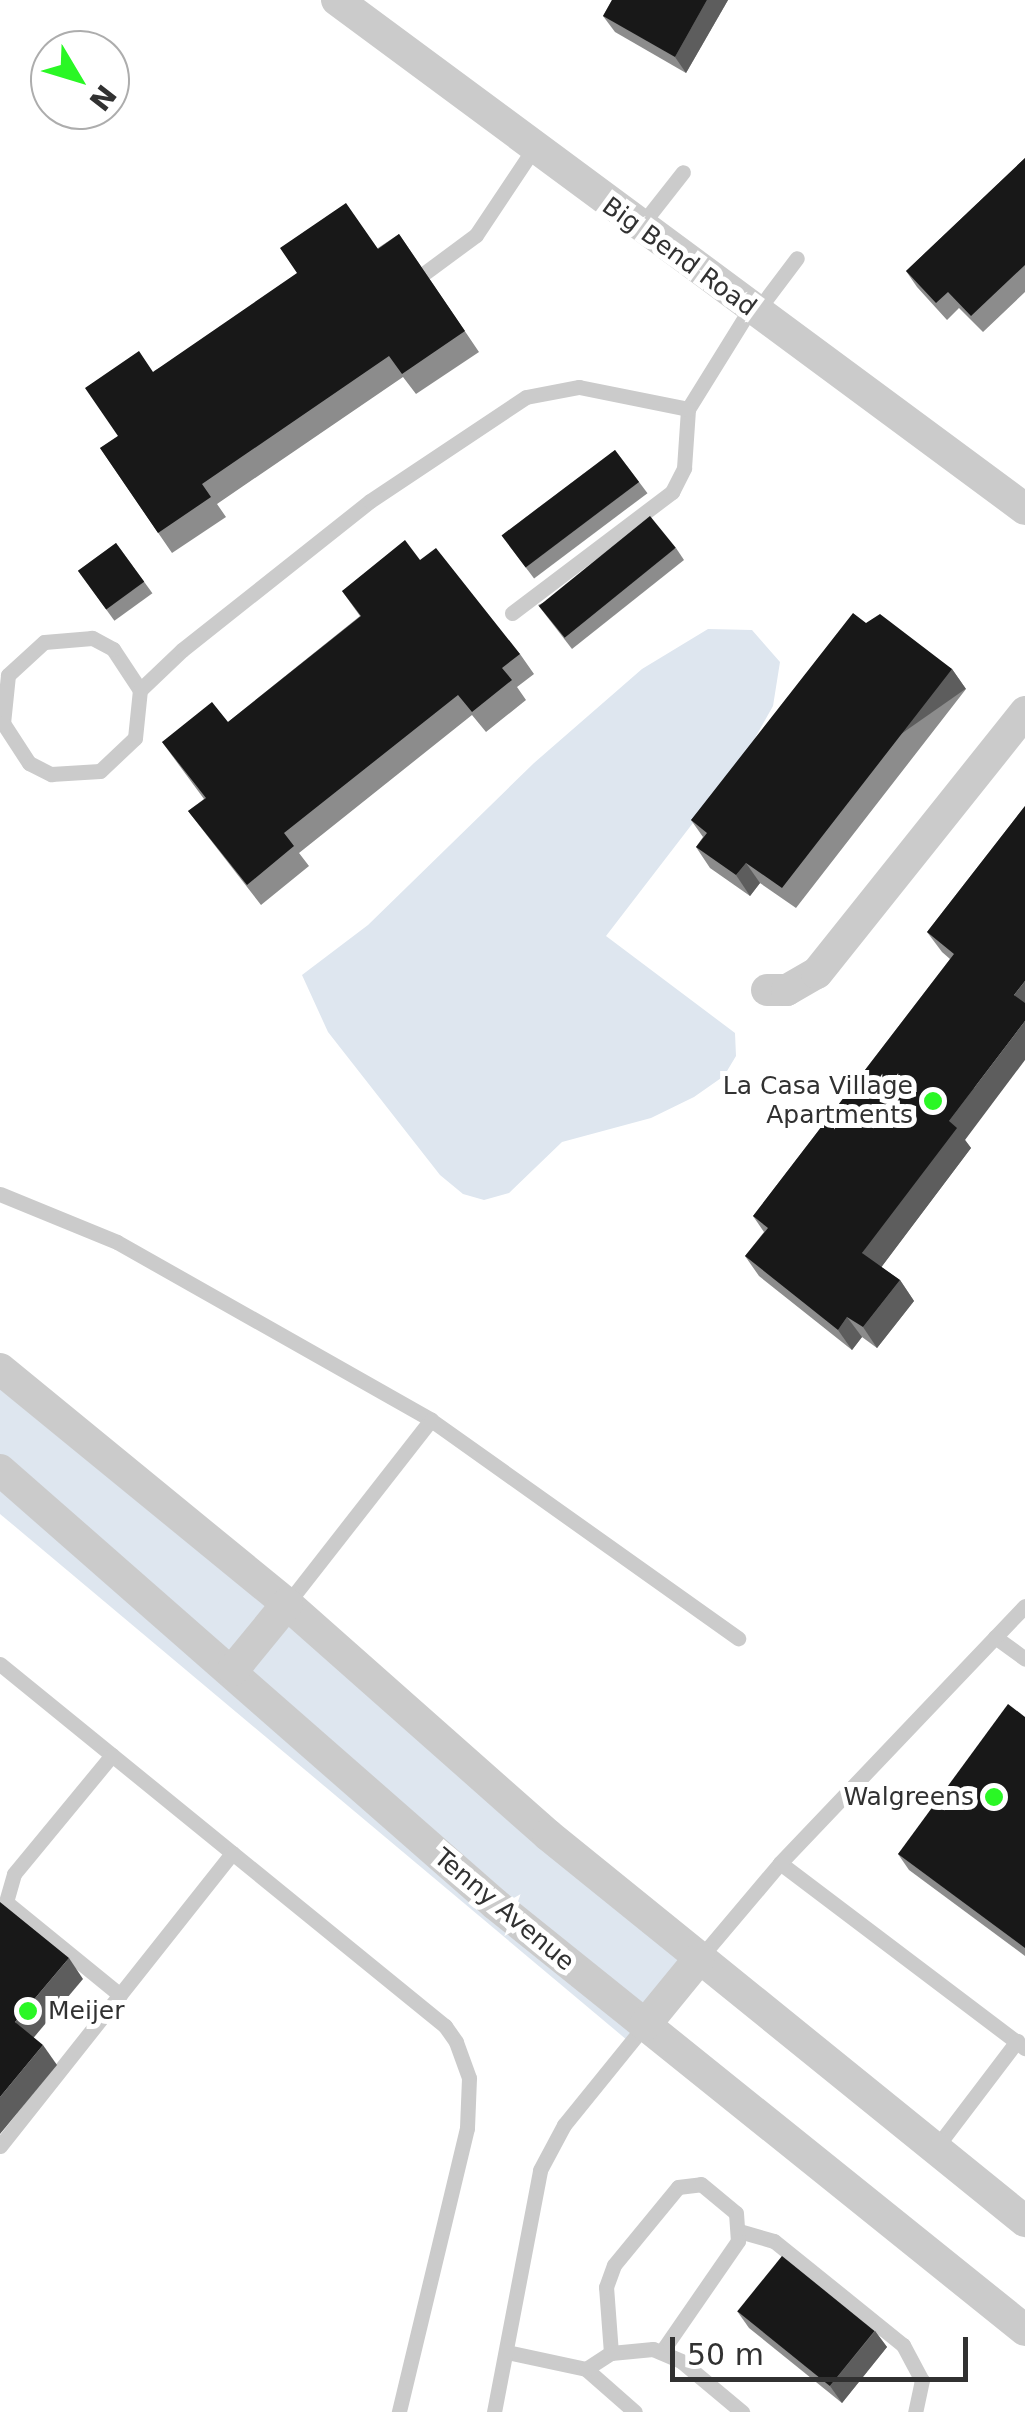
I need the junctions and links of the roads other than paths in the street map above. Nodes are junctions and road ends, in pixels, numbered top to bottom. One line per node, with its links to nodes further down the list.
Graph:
1 (336, 0): 2 (street, Big Bend Road)
2 (534, 148): 4 (street, Big Bend Road); 6 (lane)
3 (683, 172): 4 (lane)
4 (639, 229): 7 (street, Big Bend Road)
5 (797, 258): 7 (lane)
6 (426, 272)
7 (752, 311): 8 (lane); 9 (street, Big Bend Road)
8 (688, 410): 10 (lane); 11 (lane)
9 (1025, 510)
10 (512, 613)
11 (140, 690): 11 (lane)
12 (1025, 712): 13 (street)
13 (767, 990)
14 (0, 1194): 16 (lane)
15 (0, 1370): 18 (street)
16 (432, 1420): 18 (lane); 21 (lane)
17 (0, 1470): 24 (street, Tenny Avenue)
18 (287, 1604): 24 (street); 28 (street)
19 (1025, 1606): 20 (lane)
20 (995, 1637): 22 (lane); 27 (lane)
21 (738, 1638)
22 (1025, 1659)
23 (0, 1664): 25 (lane)
24 (234, 1670): 30 (street, Tenny Avenue)
25 (112, 1756): 26 (lane); 29 (lane)
26 (232, 1853): 29 (lane); 41 (lane)
27 (780, 1863): 28 (lane); 31 (lane)
28 (698, 1959): 30 (street); 33 (street)
29 (120, 1995): 32 (lane)
30 (645, 2025): 36 (street, Tenny Avenue); 38 (lane)
31 (1021, 2045): 33 (lane)
32 (0, 2146)
33 (935, 2150): 34 (street)
34 (1025, 2222)
35 (740, 2231): 37 (lane); 39 (lane); 45 (lane)
36 (1025, 2330)
37 (662, 2351): 39 (lane); 44 (lane)
38 (508, 2352): 40 (lane); 42 (lane)
39 (611, 2353): 40 (lane)
40 (586, 2369): 43 (lane)
41 (399, 2412)
42 (494, 2412)
43 (635, 2412)
44 (742, 2412)
45 (915, 2412)

